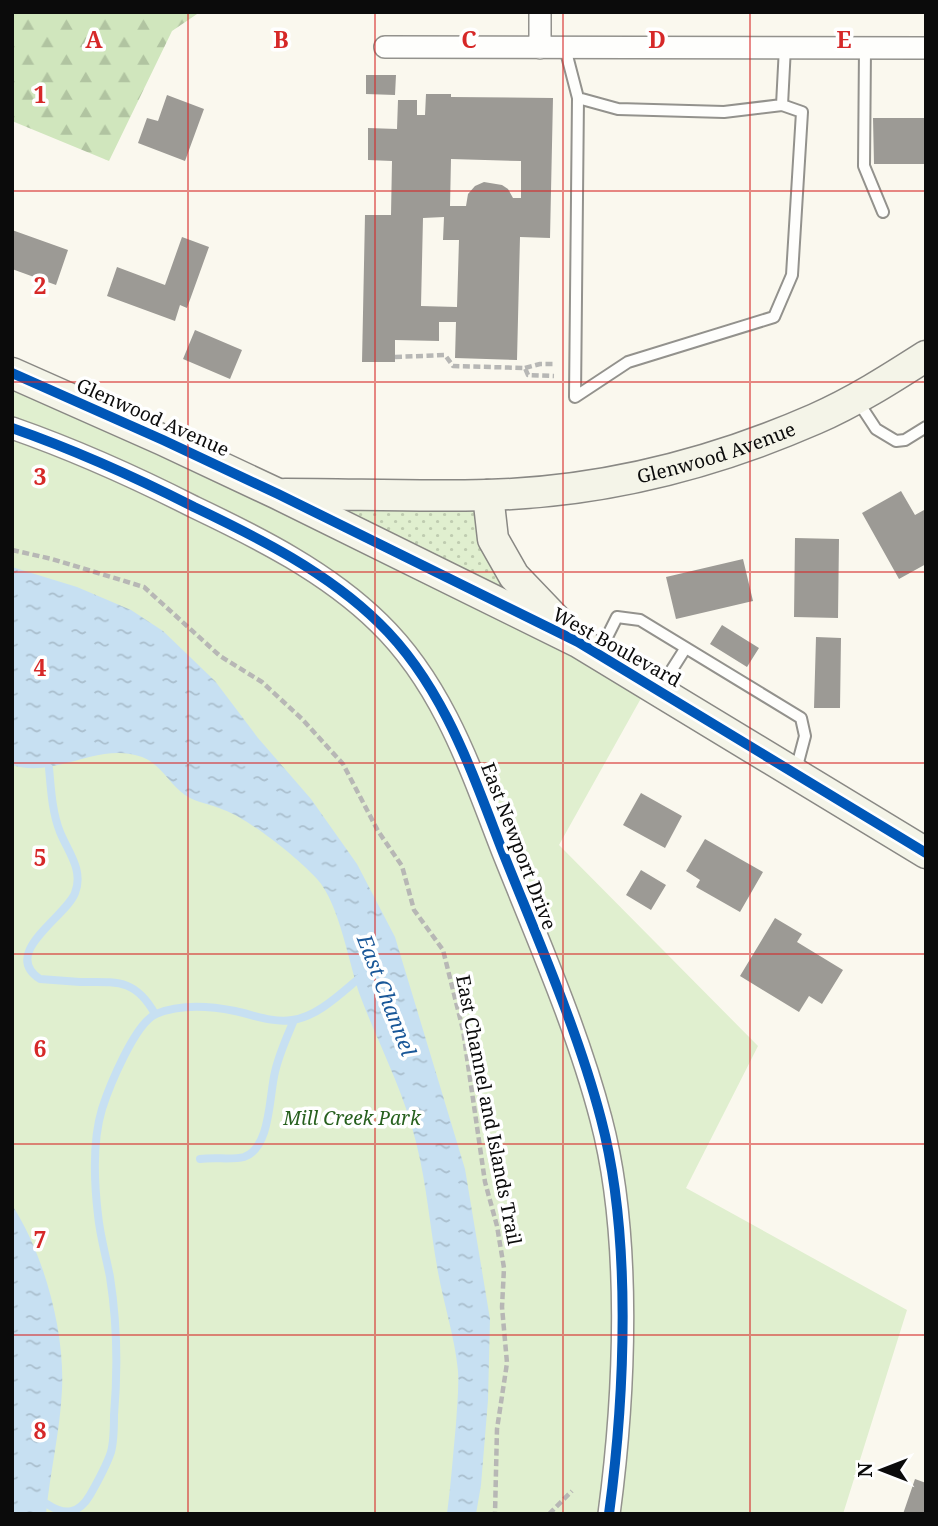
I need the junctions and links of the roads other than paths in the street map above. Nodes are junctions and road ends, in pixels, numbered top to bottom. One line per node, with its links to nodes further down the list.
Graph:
1 (540, 12): 4 (street)
2 (385, 47): 4 (street)
3 (785, 47): 5 (street); 6 (street); 9 (lane)
4 (540, 48): 5 (street)
5 (565, 48): 8 (lane)
6 (865, 48): 7 (street); 10 (lane)
7 (926, 48)
8 (578, 98): 9 (lane); 9 (lane)
9 (782, 105)
10 (883, 212)
11 (926, 356): 13 (street, Glenwood Avenue)
12 (12, 373): 16 (street, Glenwood Avenue)
13 (855, 398): 14 (lane); 17 (street, Glenwood Avenue)
14 (926, 427)
15 (12, 428): 23 (street, East Newport Drive)
16 (278, 494): 17 (street, Glenwood Avenue); 18 (street, West Boulevard)
17 (488, 495): 18 (street, West Boulevard)
18 (588, 648): 19 (lane); 20 (street, West Boulevard)
19 (685, 649): 20 (lane); 21 (lane)
20 (659, 690): 21 (street, West Boulevard)
21 (795, 773): 22 (street, West Boulevard)
22 (926, 853)
23 (609, 1514)

